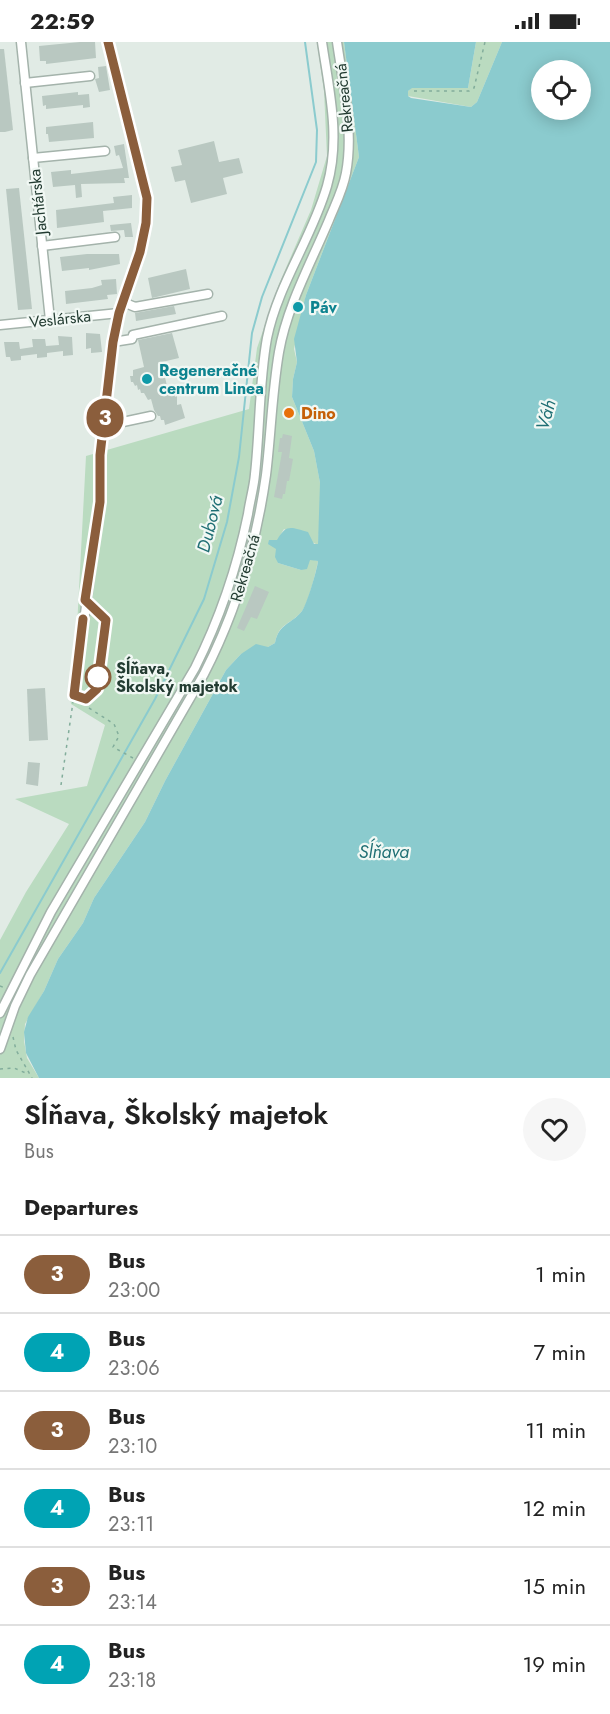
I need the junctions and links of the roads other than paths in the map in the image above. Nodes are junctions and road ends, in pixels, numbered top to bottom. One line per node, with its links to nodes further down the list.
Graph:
1 (21, 42): 6 (street, Jachtárska)
2 (108, 42): 12 (street)
3 (322, 42): 20 (street)
4 (337, 42): 21 (street, Rekreačná)
5 (90, 76): 6 (street)
6 (25, 83): 8 (street, Jachtárska)
7 (105, 151): 8 (street, Jachtárska)
8 (33, 158): 10 (street, Jachtárska)
9 (115, 237): 10 (street, Jachtárska)
10 (42, 246): 15 (street, Jachtárska)
11 (208, 294): 12 (street)
12 (123, 302): 13 (street)
13 (119, 313): 15 (street, Veslárska); 17 (street)
14 (222, 316): 17 (street)
15 (50, 320): 16 (street, Veslárska)
16 (0, 326)
17 (113, 342): 19 (street)
18 (151, 416): 19 (street)
19 (104, 426): 22 (street)
20 (232, 581): 21 (street); 23 (street)
21 (242, 587): 24 (street, Rekreačná)
22 (85, 600): 22 (street)
23 (0, 1013)
24 (0, 1049)

